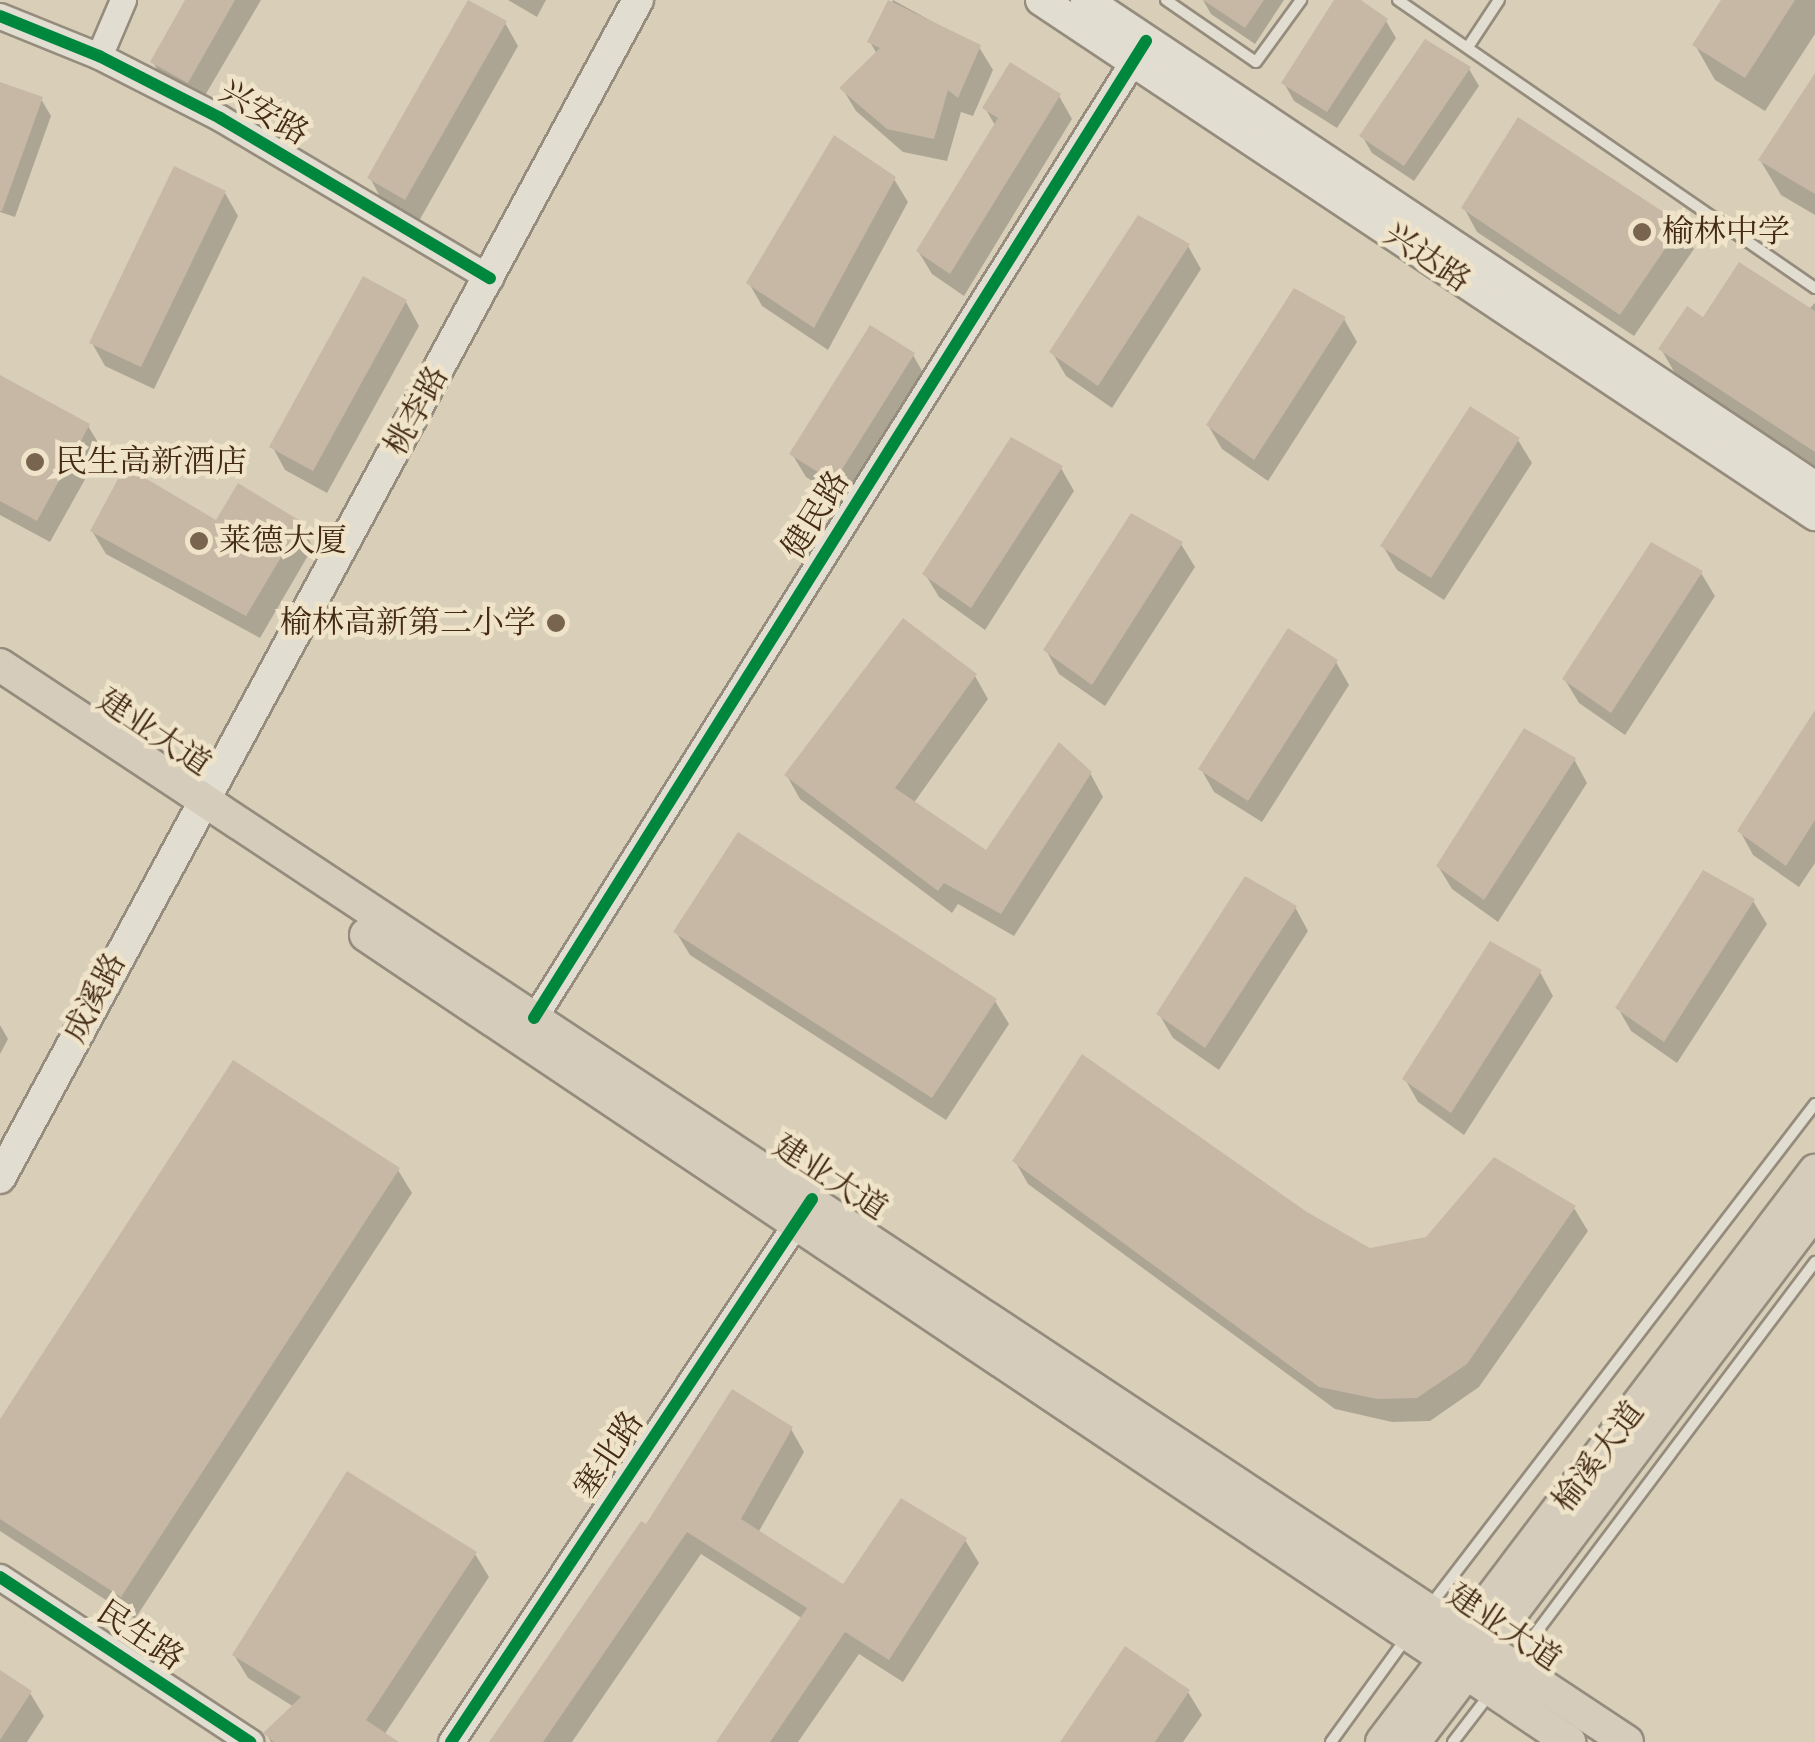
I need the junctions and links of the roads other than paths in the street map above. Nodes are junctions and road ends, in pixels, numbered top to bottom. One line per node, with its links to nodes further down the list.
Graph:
1 (123, 0): 12 (street)
2 (638, 0): 13 (main road, 桃李路)
3 (1041, 0): 11 (main road, 兴达路)
4 (1086, 0): 11 (main road, 兴达路)
5 (1166, 0): 6 (lane)
6 (1301, 0)
7 (1398, 0): 10 (lane)
8 (1499, 0): 10 (lane)
9 (0, 16): 12 (street, 兴安路)
10 (1468, 47): 14 (lane)
11 (1140, 51): 15 (main road, 兴达路); 16 (main road, 兴达路); 20 (street, 健民路)
12 (99, 56): 13 (street, 兴安路)
13 (490, 278): 19 (main road, 桃李路)
14 (1815, 288)
15 (1815, 487)
16 (1815, 515)
17 (0, 665): 19 (main road, 建业大道)
18 (0, 692): 19 (main road, 建业大道)
19 (196, 809): 20 (main road, 建业大道); 23 (main road, 成溪路); 24 (main road, 建业大道)
20 (534, 1018): 24 (main road, 建业大道)
21 (1815, 1104): 28 (lane)
22 (1815, 1171): 29 (main road, 榆溪大道)
23 (0, 1178)
24 (805, 1210): 28 (main road, 建业大道); 31 (street, 塞北路)
25 (1815, 1211): 29 (main road, 榆溪大道)
26 (1815, 1262): 29 (lane)
27 (0, 1577): 30 (street, 民生路)
28 (1419, 1621): 29 (main road, 建业大道); 32 (lane)
29 (1478, 1661): 33 (main road, 榆溪大道); 34 (main road, 榆溪大道); 35 (lane); 36 (main road, 建业大道); 37 (main road, 建业大道)
30 (250, 1742)
31 (451, 1742)
32 (1331, 1742)
33 (1382, 1742)
34 (1414, 1742)
35 (1453, 1742)
36 (1568, 1742)
37 (1627, 1742)

